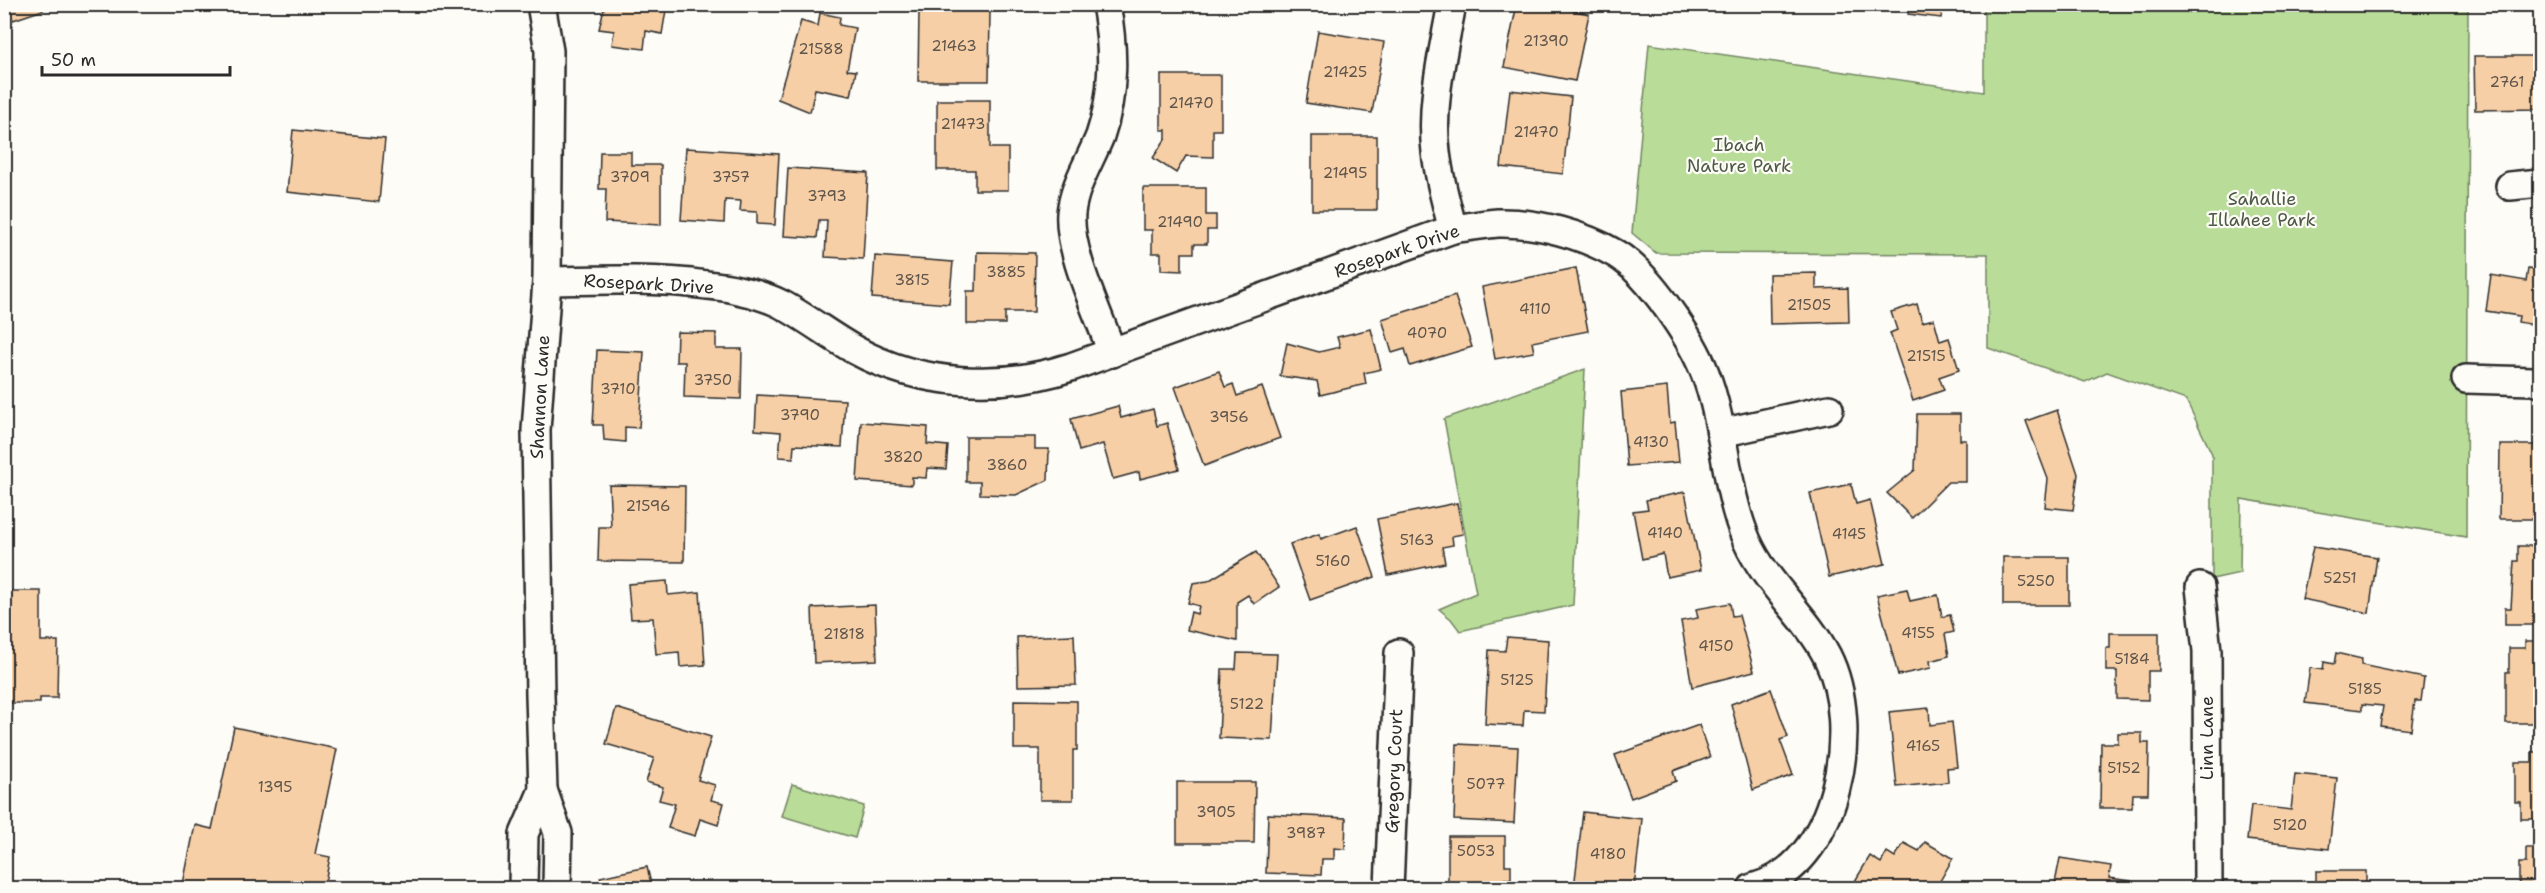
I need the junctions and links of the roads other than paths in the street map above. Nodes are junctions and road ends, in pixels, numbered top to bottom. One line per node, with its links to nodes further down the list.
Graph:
1 (541, 4): 7 (street, Shannon Lane)
2 (1106, 4): 8 (street)
3 (1452, 4): 6 (street)
4 (2541, 183): 5 (street)
5 (2511, 186)
6 (1453, 229): 8 (street, Rosepark Drive); 12 (street, Rosepark Drive)
7 (547, 281): 8 (street, Rosepark Drive); 15 (street, Shannon Lane)
8 (1112, 353)
9 (2466, 379): 10 (street)
10 (2541, 383)
11 (1829, 409): 12 (street)
12 (1721, 433): 19 (street, Rosepark Drive)
13 (2200, 587): 20 (street, Linn Lane)
14 (1399, 653): 18 (street, Gregory Court)
15 (543, 790): 16 (street, Shannon Lane); 17 (street, Shannon Lane)
16 (523, 888)
17 (557, 888)
18 (1389, 888)
19 (1752, 888)
20 (2208, 888)

